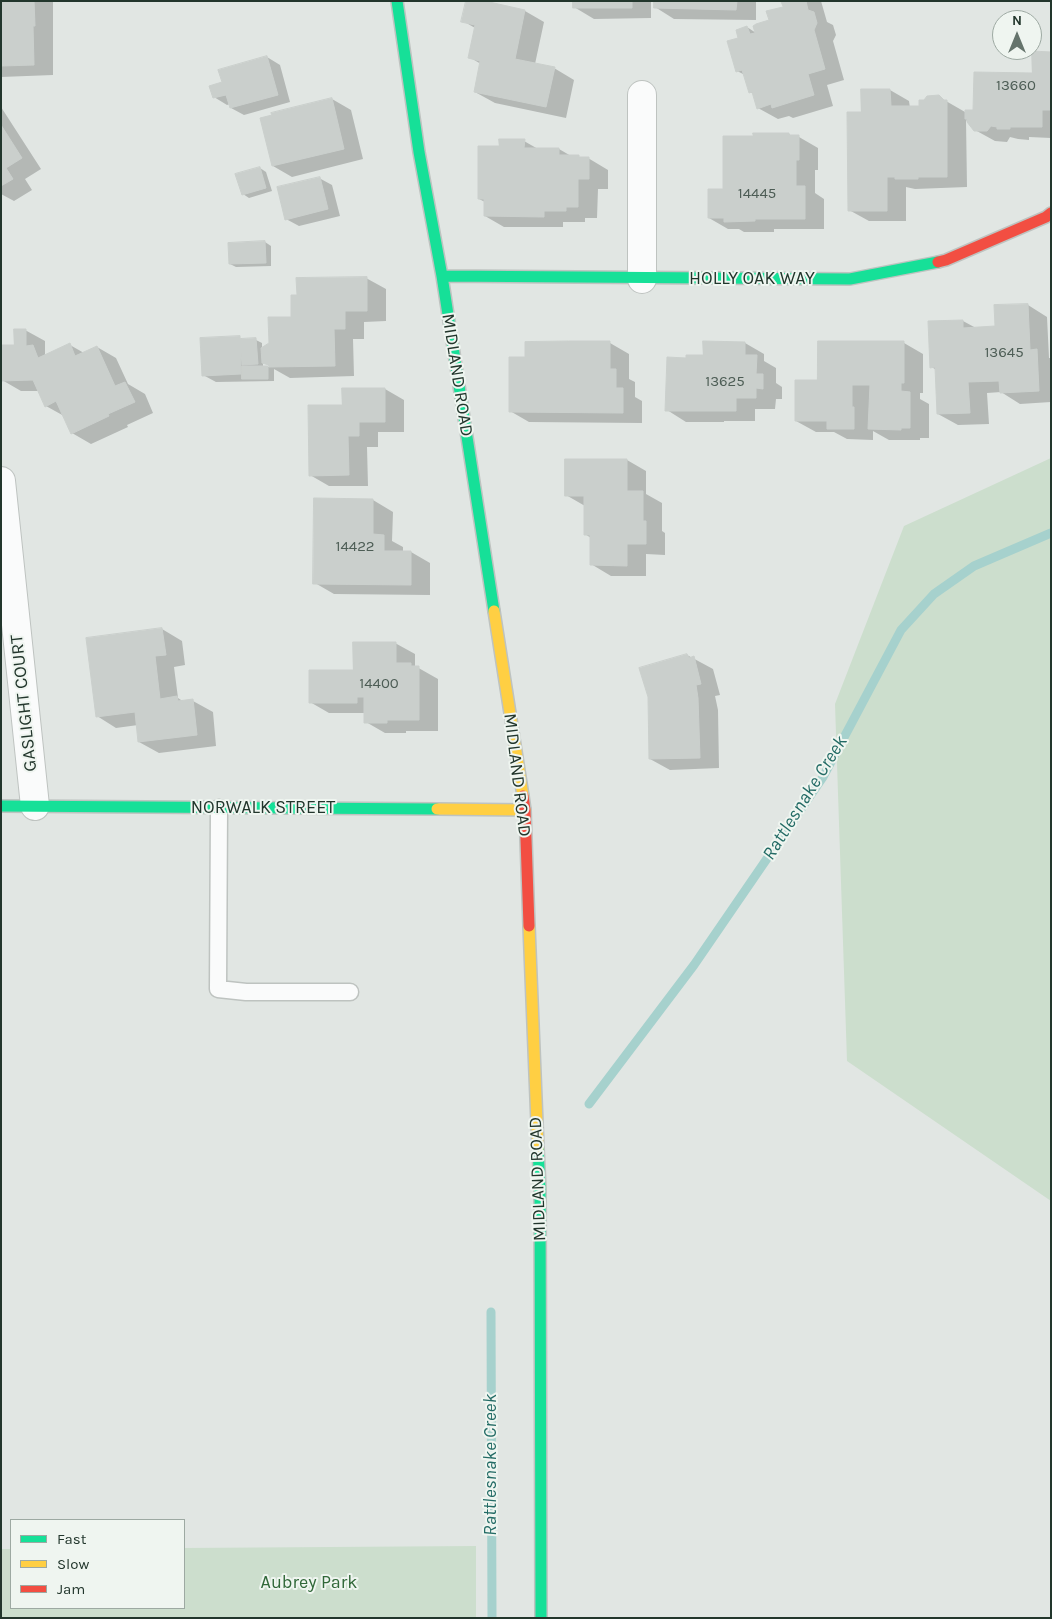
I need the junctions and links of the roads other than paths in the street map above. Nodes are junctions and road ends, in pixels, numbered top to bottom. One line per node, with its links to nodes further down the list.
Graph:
1 (397, 1): 4 (main road, MIDLAND ROAD)
2 (642, 95): 5 (street)
3 (1051, 213): 5 (main road, HOLLY OAK WAY)
4 (442, 276): 5 (main road, HOLLY OAK WAY); 10 (main road, MIDLAND ROAD)
5 (642, 279)
6 (1, 481): 8 (street, GASLIGHT COURT)
7 (1, 806): 8 (main road, NORWALK STREET)
8 (35, 806): 9 (main road, NORWALK STREET)
9 (219, 808): 10 (main road, NORWALK STREET); 11 (lane)
10 (525, 810): 12 (main road, MIDLAND ROAD)
11 (350, 992)
12 (541, 1618)

